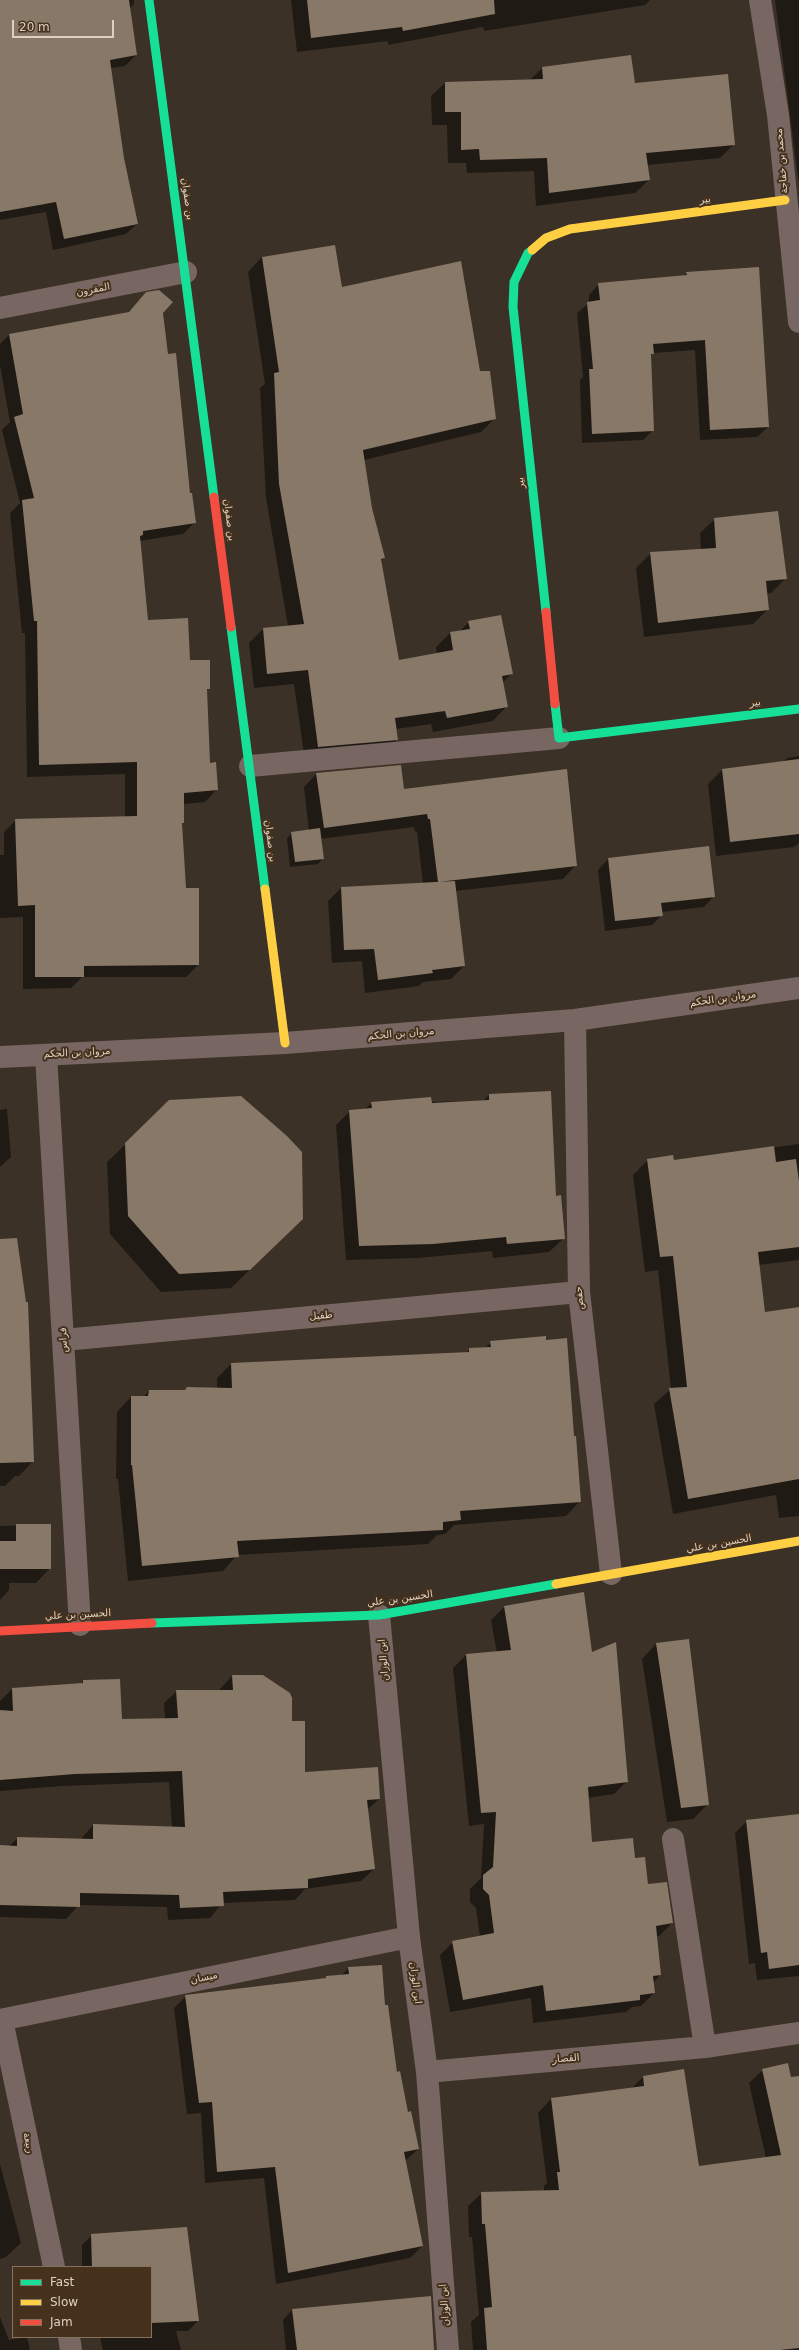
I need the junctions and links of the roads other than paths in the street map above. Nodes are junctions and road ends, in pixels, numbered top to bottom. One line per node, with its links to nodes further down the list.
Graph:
1 (149, 0): 4 (street, بن صفوان)
2 (760, 0): 3 (street, محمد بن خفاجة)
3 (785, 200): 6 (street, محمد بن خفاجة); 8 (street, بير)
4 (186, 272): 5 (street, المقرون); 9 (street, بن صفوان)
5 (0, 308)
6 (799, 322)
7 (799, 709): 8 (street, بير)
8 (559, 738): 9 (street)
9 (250, 766): 12 (street, بن صفوان)
10 (799, 988): 11 (street, مروان بن الحكم)
11 (575, 1020): 12 (street, مروان بن الحكم); 15 (street, حفص)
12 (285, 1043): 13 (street, مروان بن الحكم)
13 (46, 1055): 14 (street, مروان بن الحكم); 16 (street, فراس)
14 (0, 1057)
15 (579, 1292): 16 (street, طفيل); 18 (street, حفص)
16 (64, 1340): 20 (street, فراس)
17 (799, 1541): 18 (street, الحسين بن علي)
18 (611, 1574): 19 (street, الحسين بن علي)
19 (380, 1615): 20 (street, الحسين بن علي); 23 (street, ابن الوزان)
20 (80, 1625): 21 (street, الحسين بن علي)
21 (0, 1631)
22 (673, 1839): 26 (street)
23 (409, 1937): 24 (street, ميسان); 27 (street, ابن الوزان)
24 (1, 2020): 28 (street, ربيعة)
25 (799, 2033): 26 (street, القصار)
26 (705, 2047): 27 (street, القصار)
27 (427, 2072): 31 (street, ابن الوزان)
28 (54, 2266)
29 (69, 2338): 30 (street)
30 (71, 2350)
31 (448, 2350)

